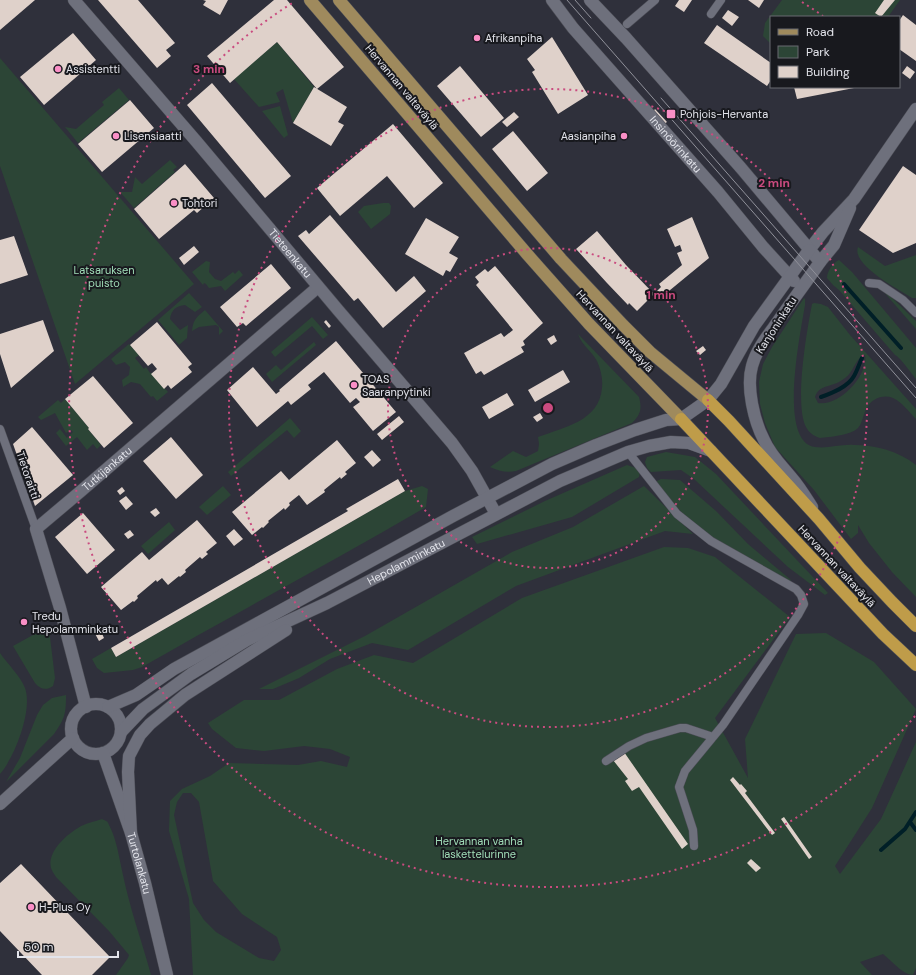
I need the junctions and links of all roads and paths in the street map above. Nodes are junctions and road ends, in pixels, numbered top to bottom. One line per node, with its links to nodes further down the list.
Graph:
1 (74, 0): 16 (main road, Tieteenkatu)
2 (310, 0): 20 (main road, Hervannan valtaväylä)
3 (339, 0): 19 (main road, Hervannan valtaväylä)
4 (552, 0): 14 (main road, Insinöörinkatu)
5 (590, 0): 12 (main road)
6 (655, 0): 9 (lane)
7 (721, 0): 8 (lane)
8 (711, 14)
9 (627, 24)
10 (916, 109): 11 (main road, Kanjoninkatu)
11 (854, 199): 12 (main road, Kanjoninkatu); 13 (main road, Kanjoninkatu)
12 (810, 250): 13 (main road); 14 (main road, Kanjoninkatu)
13 (820, 262): 17 (main road, Kanjoninkatu)
14 (789, 277): 17 (main road, Insinöörinkatu); 19 (main road, Kanjoninkatu)
15 (869, 283): 18 (lane)
16 (318, 287): 24 (main road, Tieteenkatu); 27 (main road, Tutkijankatu)
17 (800, 288): 26 (main road, Kanjoninkatu)
18 (916, 314)
19 (708, 400): 20 (main road, Kanjoninkatu); 26 (highway, Hervannan valtaväylä)
20 (681, 419): 22 (highway, Hervannan valtaväylä); 24 (main road, Hepolamminkatu)
21 (0, 429): 27 (lane, Tietoraitti)
22 (711, 451): 23 (main road, Hepolamminkatu); 30 (highway, Hervannan valtaväylä)
23 (628, 452): 25 (main road, Hepolamminkatu); 34 (lane)
24 (486, 498): 25 (main road, Tieteenkatu); 32 (main road, Hepolamminkatu)
25 (496, 514): 28 (main road, Hepolamminkatu)
26 (819, 519): 29 (highway, Hervannan valtaväylä)
27 (36, 529): 31 (main road)
28 (327, 603): 33 (main road, Hepolamminkatu); 39 (main road)
29 (916, 626)
30 (916, 665)
31 (86, 707): 32 (main road); 35 (main road)
32 (108, 707): 33 (main road)
33 (121, 732): 36 (main road)
34 (713, 737): 37 (lane); 40 (lane)
35 (73, 738): 36 (main road); 38 (main road)
36 (103, 753): 39 (main road, Turtolankatu)
37 (606, 761)
38 (0, 804)
39 (131, 833): 41 (main road, Turtolankatu)
40 (694, 846)
41 (167, 975)

